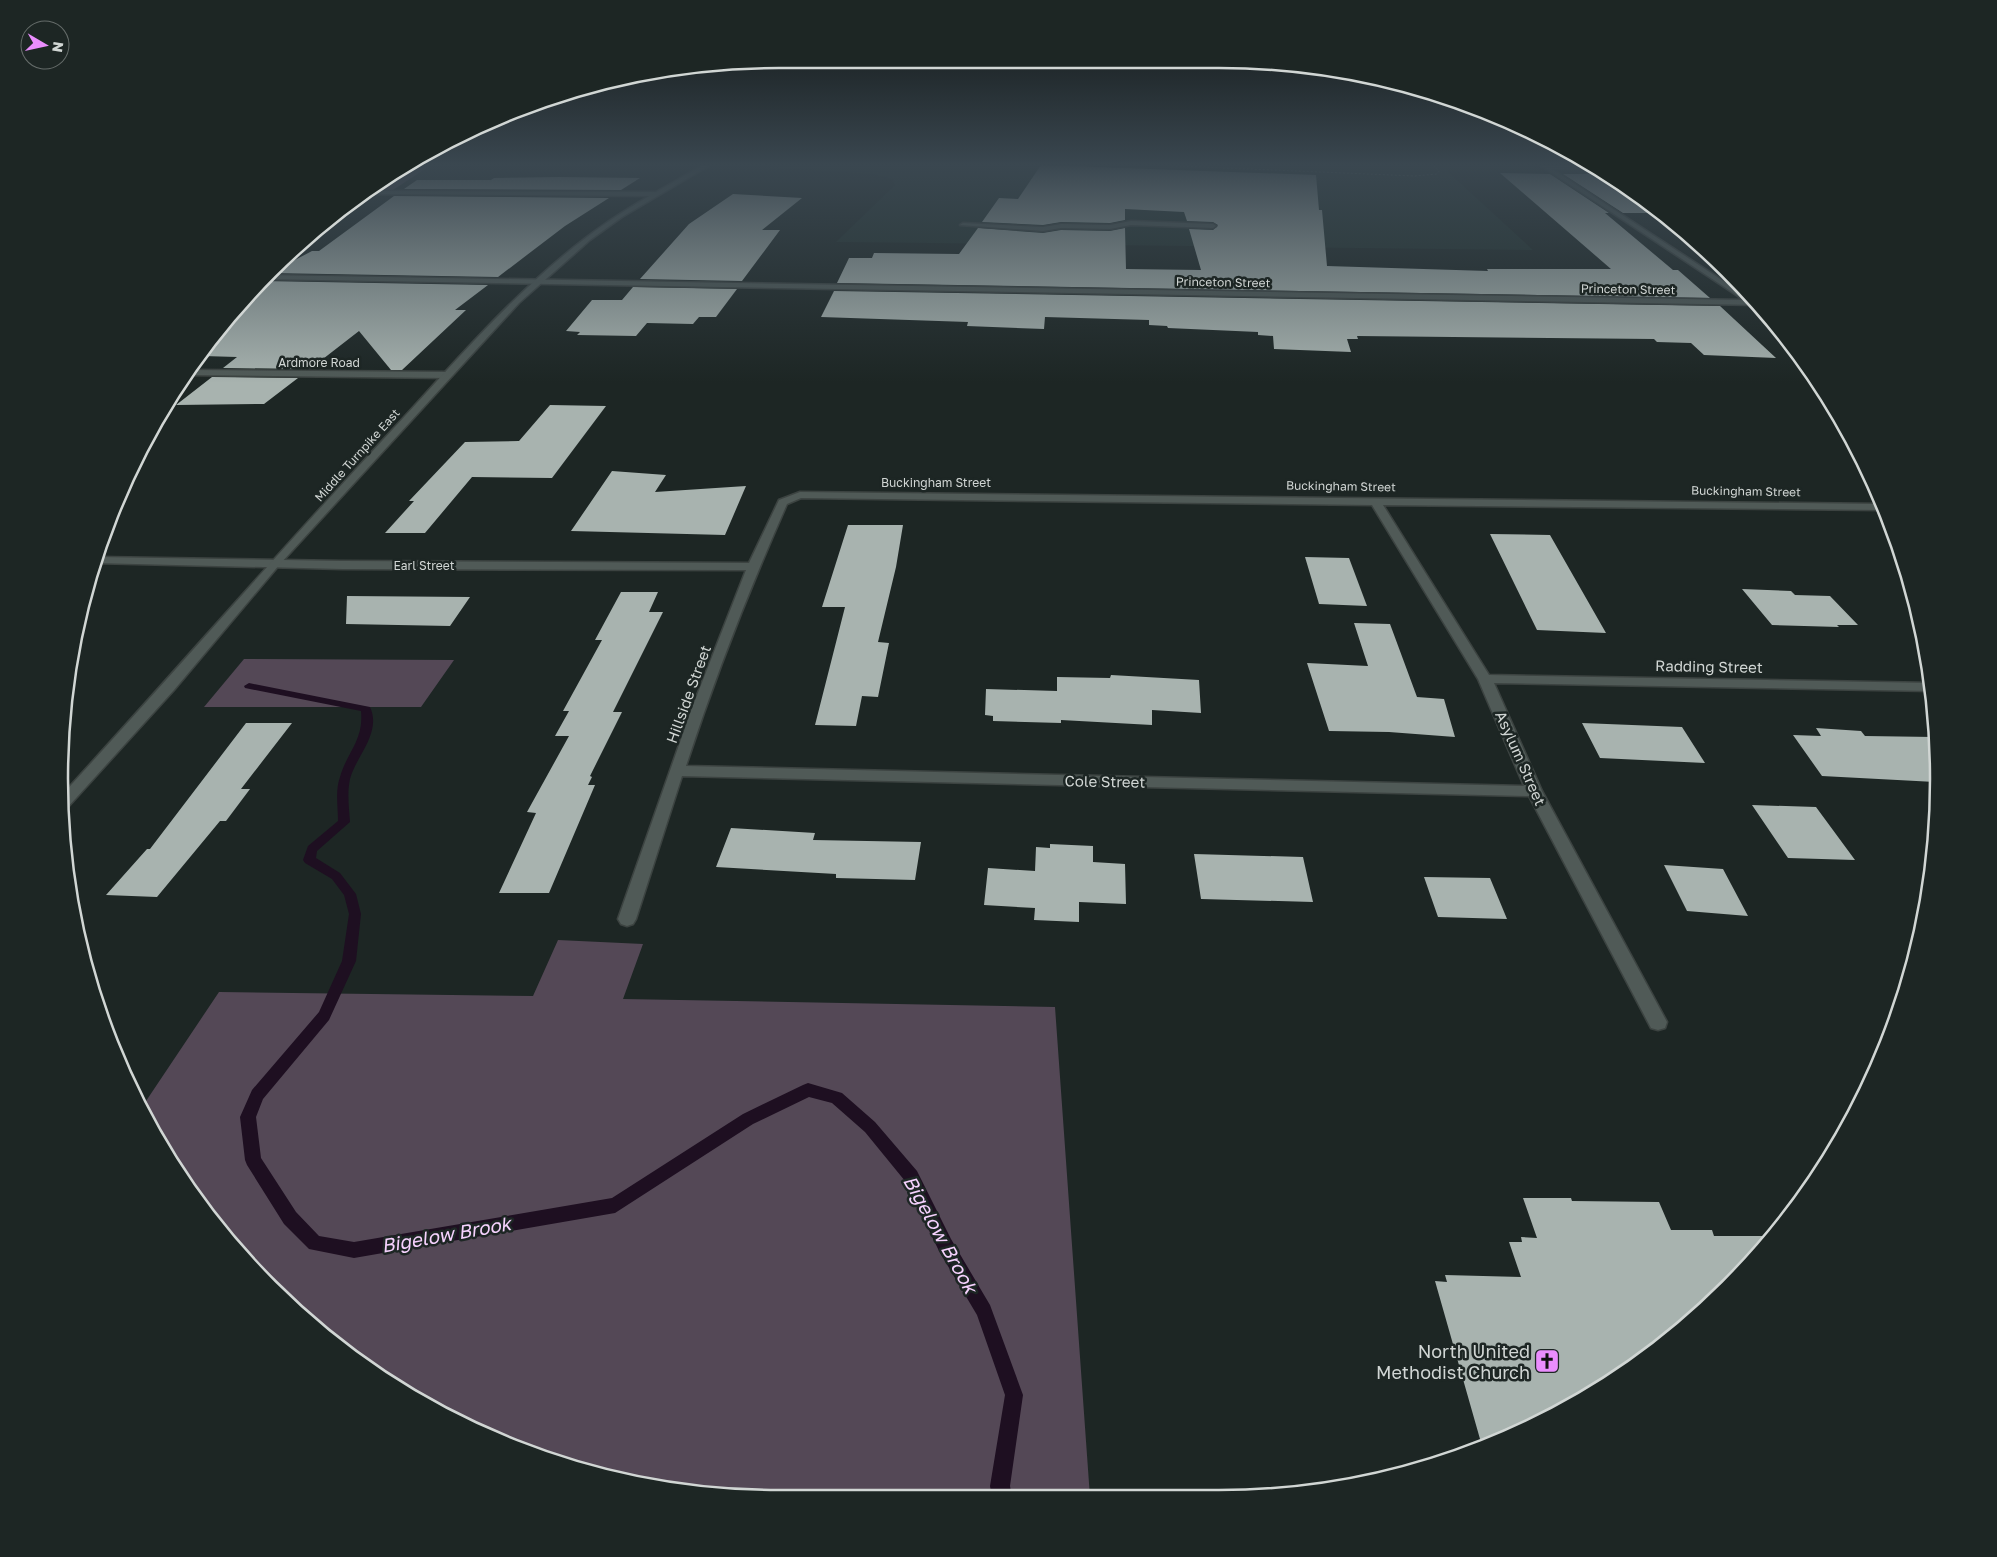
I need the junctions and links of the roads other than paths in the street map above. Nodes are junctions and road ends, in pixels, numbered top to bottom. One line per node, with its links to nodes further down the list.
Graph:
1 (590, 238): 4 (street, Middle Turnpike East)
2 (1655, 238): 5 (street)
3 (275, 277): 4 (street, Princeton Street)
4 (538, 282): 6 (street, Princeton Street); 8 (street, Middle Turnpike East)
5 (1731, 287)
6 (1746, 303)
7 (194, 373): 8 (street, Ardmore Road)
8 (447, 375): 13 (street, Middle Turnpike East)
9 (800, 495): 10 (street, Buckingham Street); 14 (street, Hillside Street)
10 (1375, 500): 11 (street, Buckingham Street); 15 (street, Asylum Street)
11 (1875, 507)
12 (102, 560): 13 (street, Earl Street)
13 (276, 562): 14 (street, Earl Street); 19 (street, Middle Turnpike East)
14 (752, 567): 17 (street, Hillside Street)
15 (1485, 679): 16 (street, Radding Street); 18 (street, Asylum Street)
16 (1923, 687)
17 (677, 771): 18 (street, Cole Street); 20 (street, Hillside Street)
18 (1534, 791): 21 (street, Asylum Street)
19 (68, 797)
20 (627, 919)
21 (1658, 1022)

